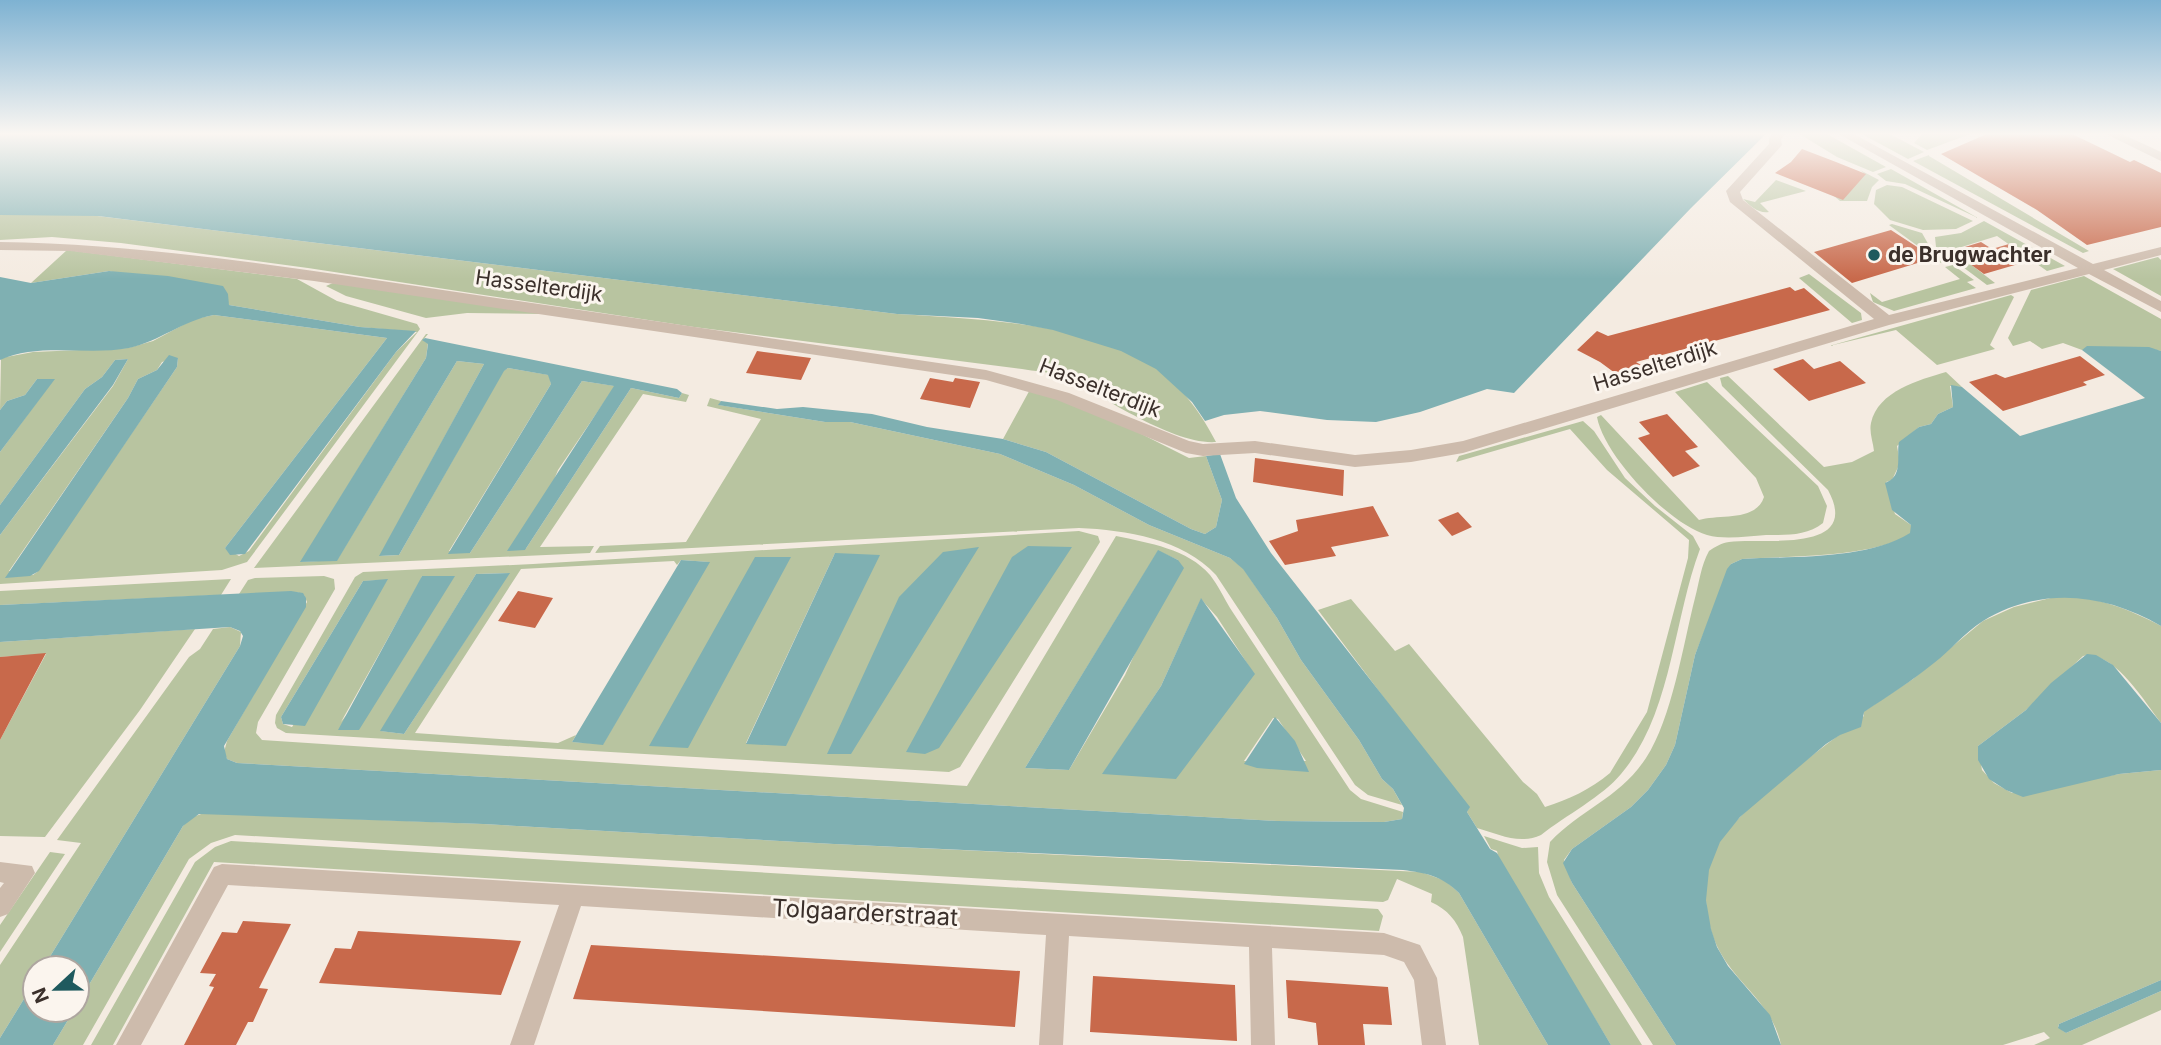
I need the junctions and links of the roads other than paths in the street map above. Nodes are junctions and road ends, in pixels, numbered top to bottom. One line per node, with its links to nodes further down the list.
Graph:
1 (1741, 182): 7 (street)
2 (1932, 182): 5 (street)
3 (0, 246): 7 (street, Hasselterdijk)
4 (2161, 251): 5 (street, Hasselterdijk)
5 (2090, 269): 6 (street); 7 (street, Hasselterdijk)
6 (2161, 307)
7 (1886, 321)
8 (0, 872): 10 (street)
9 (574, 895): 11 (street, Tolgaarderstraat); 13 (street, Tolgaarderstraat); 14 (street)
10 (0, 906)
11 (1058, 924): 12 (street, Tolgaarderstraat); 15 (street)
12 (1260, 936): 16 (street); 17 (street, Tolgaarderstraat)
13 (128, 1045)
14 (522, 1045)
15 (1051, 1045)
16 (1263, 1045)
17 (1434, 1045)

